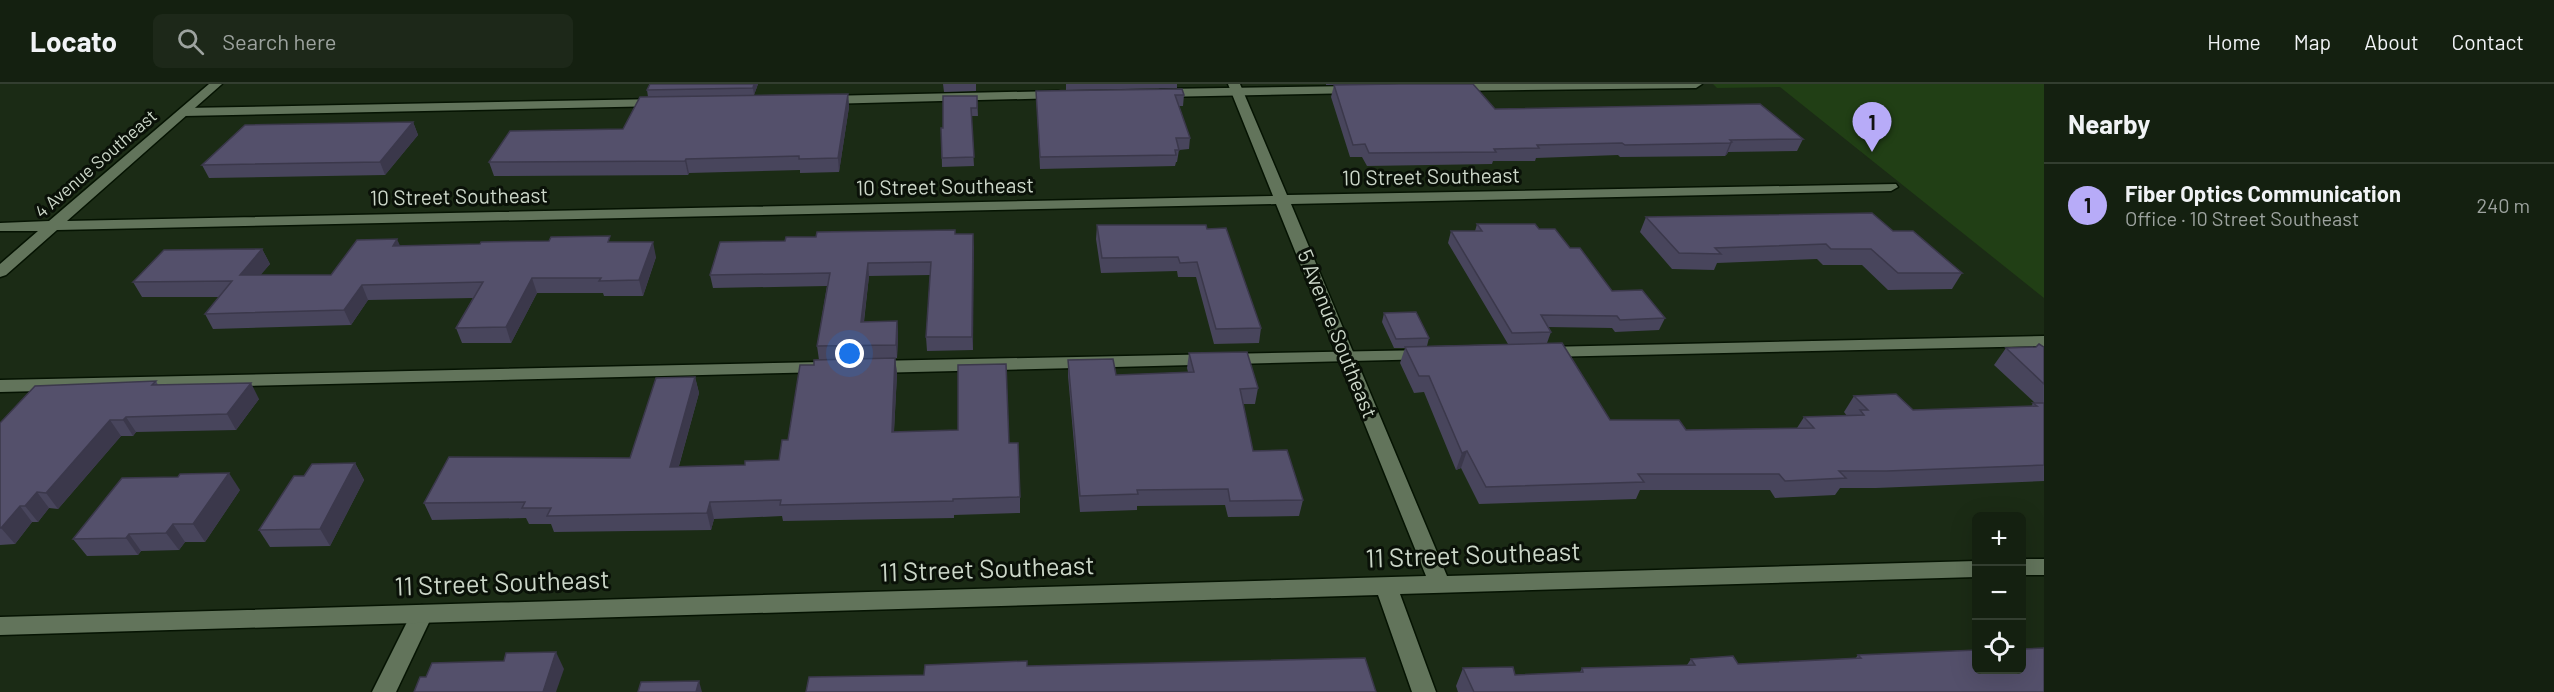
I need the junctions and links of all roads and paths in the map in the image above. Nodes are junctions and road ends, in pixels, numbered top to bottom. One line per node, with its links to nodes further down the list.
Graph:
1 (216, 84): 11 (street, 4 Avenue Southeast)
2 (1696, 84): 3 (street)
3 (1546, 85): 5 (street)
4 (1236, 88): 6 (street); 7 (street); 13 (street, 5 Avenue Southeast)
5 (1440, 88)
6 (1368, 89)
7 (1153, 93)
8 (1070, 95): 9 (street)
9 (806, 100)
10 (675, 102): 11 (street)
11 (184, 112): 14 (street, 4 Avenue Southeast)
12 (1891, 187): 13 (street, 10 Street Southeast)
13 (1282, 201): 14 (street, 10 Street Southeast); 20 (street, 5 Avenue Southeast)
14 (53, 226): 15 (street, 10 Street Southeast); 16 (street, 4 Avenue Southeast)
15 (0, 227)
16 (0, 272)
17 (2044, 341): 18 (street)
18 (1524, 353)
19 (1441, 355): 20 (street)
20 (1346, 357): 21 (street); 27 (street, 5 Avenue Southeast)
21 (858, 367)
22 (834, 368): 23 (street)
23 (0, 386)
24 (2026, 567): 25 (street)
25 (2044, 567)
26 (1972, 569): 27 (street, 11 Street Southeast)
27 (1440, 585): 28 (street, 11 Street Southeast)
28 (1386, 586): 29 (street, 11 Street Southeast); 32 (street)
29 (422, 614): 30 (street, 11 Street Southeast); 31 (street)
30 (0, 626)
31 (384, 692)
32 (1424, 692)

